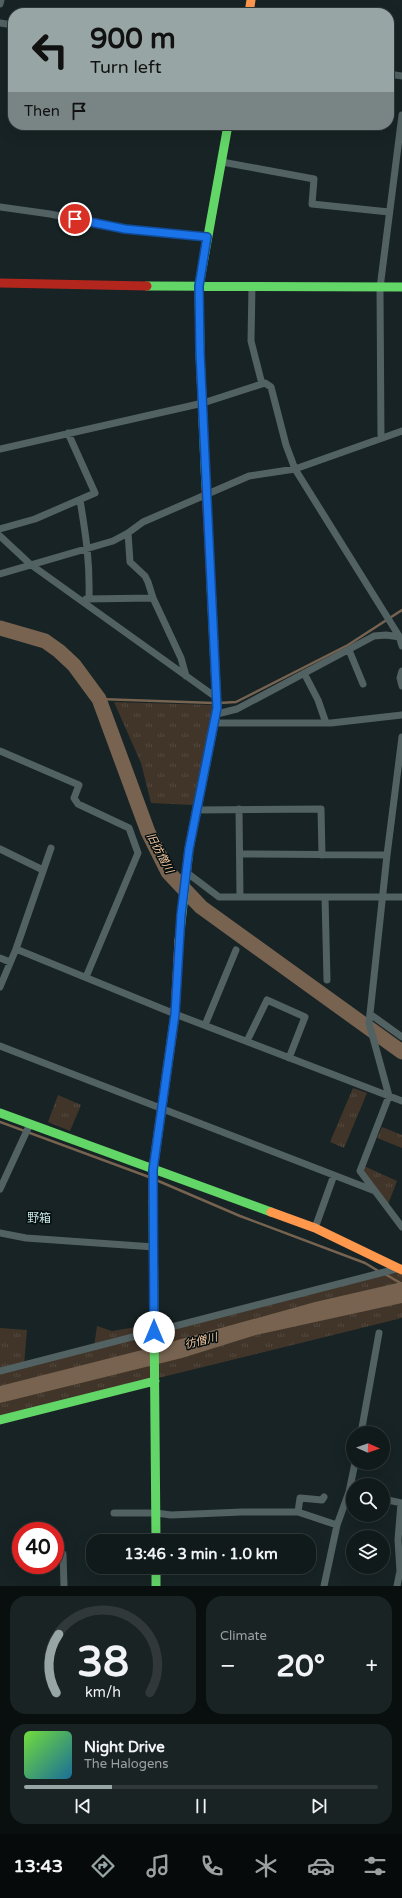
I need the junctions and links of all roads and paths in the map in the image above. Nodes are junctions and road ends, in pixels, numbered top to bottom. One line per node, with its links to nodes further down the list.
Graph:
1 (1, 0): 2 (street)
2 (0, 4)
3 (402, 115): 7 (street)
4 (227, 130): 5 (street)
5 (222, 162): 7 (street); 8 (street)
6 (0, 207): 8 (street)
7 (390, 212): 13 (street)
8 (207, 237): 10 (street)
9 (0, 283): 10 (street)
10 (199, 286): 11 (street); 15 (street)
11 (252, 286): 13 (street); 14 (street)
12 (402, 287): 13 (street)
13 (380, 288): 18 (street)
14 (262, 384): 15 (street); 20 (street)
15 (203, 403): 17 (street); 21 (street)
16 (402, 431): 18 (street)
17 (68, 433): 19 (street); 22 (street)
18 (381, 438): 20 (street)
19 (0, 449)
20 (295, 469): 21 (street); 32 (street)
21 (207, 494): 24 (street); 40 (street)
22 (80, 500): 23 (street); 26 (street)
23 (0, 529)
24 (128, 533): 26 (street); 29 (street)
25 (0, 536): 27 (street)
26 (89, 548): 27 (street); 30 (street)
27 (30, 564): 28 (street); 31 (street)
28 (0, 574)
29 (153, 598): 30 (street); 37 (street)
30 (89, 599): 31 (street)
31 (80, 600): 37 (street)
32 (400, 637): 33 (street); 34 (street)
33 (402, 646)
34 (349, 650): 36 (street); 38 (street)
35 (402, 672): 39 (street)
36 (304, 673): 40 (street); 43 (street)
37 (186, 676): 40 (street)
38 (363, 684)
39 (402, 686)
40 (217, 705): 42 (street)
41 (402, 715): 43 (street)
42 (215, 723): 43 (street); 47 (street)
43 (326, 723)
44 (402, 737): 52 (street)
45 (0, 751): 63 (street)
46 (239, 809): 47 (street); 50 (street); 51 (street)
47 (197, 810): 54 (street)
48 (51, 848): 53 (street)
49 (0, 849): 53 (street)
50 (240, 854): 51 (street); 56 (street)
51 (322, 855): 52 (street)
52 (387, 855): 55 (street)
53 (43, 870): 59 (street)
54 (186, 872): 56 (street); 66 (street)
55 (382, 896): 57 (street); 58 (street); 67 (street)
56 (240, 897): 57 (street)
57 (324, 897): 64 (street)
58 (402, 897)
59 (16, 949): 62 (street); 63 (street)
60 (236, 950): 68 (street)
61 (0, 958): 62 (street)
62 (10, 962): 65 (street)
63 (86, 977): 66 (street)
64 (326, 980)
65 (0, 987)
66 (175, 1014): 68 (street); 75 (street)
67 (370, 1014): 69 (street); 73 (street)
68 (205, 1025): 70 (street)
69 (402, 1037)
70 (247, 1041): 72 (street); 72 (street)
71 (0, 1046): 75 (street)
72 (289, 1058): 73 (street)
73 (389, 1096): 74 (street); 81 (street)
74 (402, 1101)
75 (162, 1109): 78 (street); 79 (street)
76 (0, 1113): 77 (street)
77 (30, 1124): 78 (street); 80 (street)
78 (153, 1170): 84 (street); 86 (street)
79 (334, 1175): 81 (street); 84 (street)
80 (0, 1189)
81 (375, 1191): 82 (street)
82 (399, 1219): 83 (street)
83 (402, 1227)
84 (315, 1228): 87 (street)
85 (0, 1233): 86 (street)
86 (154, 1247): 88 (street)
87 (401, 1268): 88 (street)
88 (154, 1332): 90 (street); 91 (street)
89 (379, 1333): 93 (street)
90 (0, 1371)
91 (154, 1379): 92 (street); 100 (street)
92 (0, 1420)
93 (361, 1426)
94 (324, 1497): 98 (street)
95 (390, 1500): 96 (street)
96 (402, 1503): 103 (street)
97 (346, 1504): 101 (street)
98 (298, 1512): 100 (street); 101 (street)
99 (114, 1513): 100 (street)
100 (156, 1513): 102 (street)
101 (337, 1526): 108 (street)
102 (156, 1534)
103 (401, 1571): 109 (street)
104 (64, 1574): 106 (street)
105 (156, 1574): 107 (street)
106 (64, 1586)
107 (156, 1586)
108 (324, 1586)
109 (397, 1586)

